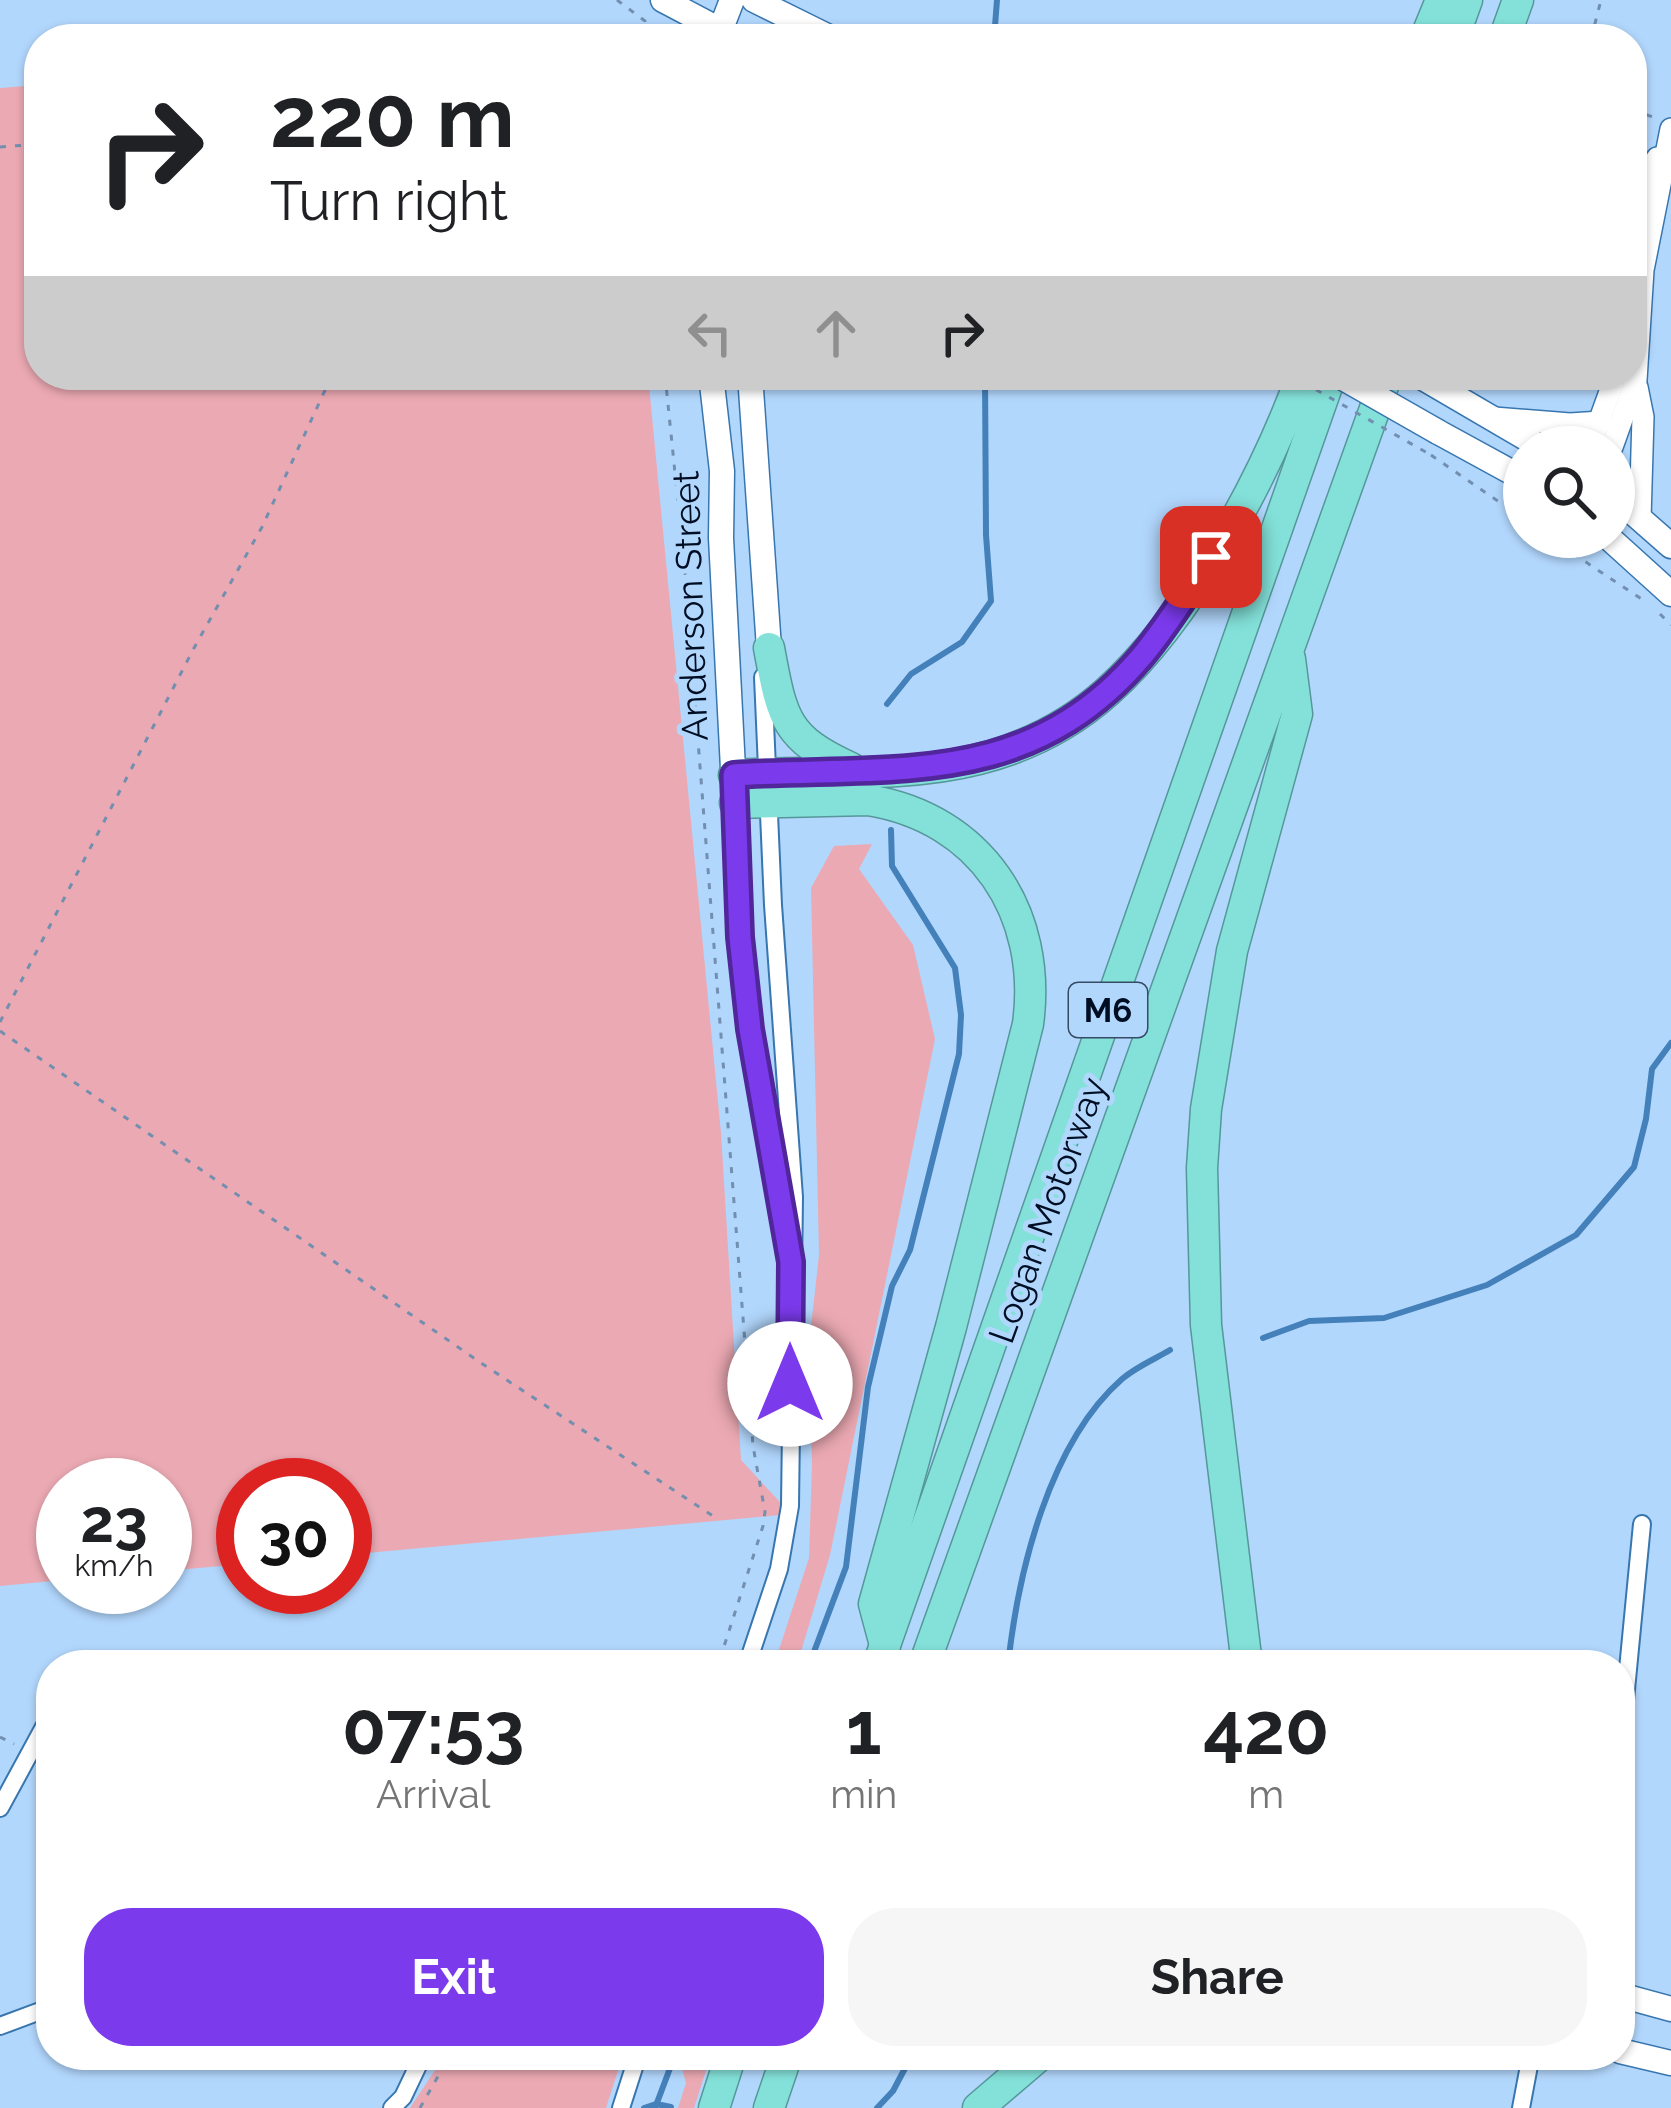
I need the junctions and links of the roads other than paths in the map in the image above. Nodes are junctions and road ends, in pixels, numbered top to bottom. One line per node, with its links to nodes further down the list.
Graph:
1 (663, 0): 4 (main road)
2 (754, 0): 3 (main road)
3 (782, 7): 5 (main road)
4 (686, 18)
5 (809, 24)
6 (1664, 124): 7 (street); 8 (street)
7 (1647, 175)
8 (1647, 242)
9 (713, 390): 34 (main road, Anderson Street)
10 (751, 390): 30 (main road, Anderson Street)
11 (1295, 390): 32 (highway)
12 (1329, 390): 39 (highway, Logan Motorway / M6)
13 (1356, 390): 24 (main road, bridge)
14 (1382, 390): 31 (highway, Logan Motorway / M6)
15 (1443, 390): 19 (main road)
16 (1619, 390): 20 (street)
17 (1624, 390): 23 (street)
18 (1631, 390): 26 (street)
19 (1492, 418): 20 (street); 21 (main road)
20 (1601, 422): 22 (street)
21 (1505, 426)
22 (1599, 426)
23 (1616, 426)
24 (1503, 471)
25 (1635, 515): 26 (main road)
26 (1640, 519): 27 (main road)
27 (1671, 546)
28 (1631, 558): 29 (main road)
29 (1671, 594)
30 (769, 648): 32 (highway); 33 (street, Anderson Street)
31 (1289, 653): 40 (highway, Logan Motorway / M6); 41 (highway)
32 (856, 770): 33 (highway)
33 (767, 787): 34 (highway); 35 (street, Anderson Street); 38 (highway)
34 (734, 789): 35 (street, Anderson Street)
35 (791, 1262): 37 (street, Anderson Street)
36 (1642, 1524): 42 (street)
37 (752, 1650)
38 (880, 1650)
39 (883, 1650)
40 (929, 1650)
41 (1245, 1650)
42 (1630, 1650)
43 (36, 1742): 44 (street)
44 (0, 1808)
45 (1635, 1999): 46 (main road)
46 (1671, 2009)
47 (36, 2013): 48 (street)
48 (0, 2026)
49 (1635, 2055): 50 (main road)
50 (1671, 2063)
51 (416, 2070): 57 (street)
52 (633, 2070): 58 (street)
53 (726, 2070): 59 (highway)
54 (782, 2070): 60 (highway)
55 (1022, 2070): 61 (highway)
56 (1528, 2070): 62 (street)
57 (392, 2108)
58 (621, 2108)
59 (714, 2108)
60 (769, 2108)
61 (978, 2108)
62 (1521, 2108)

